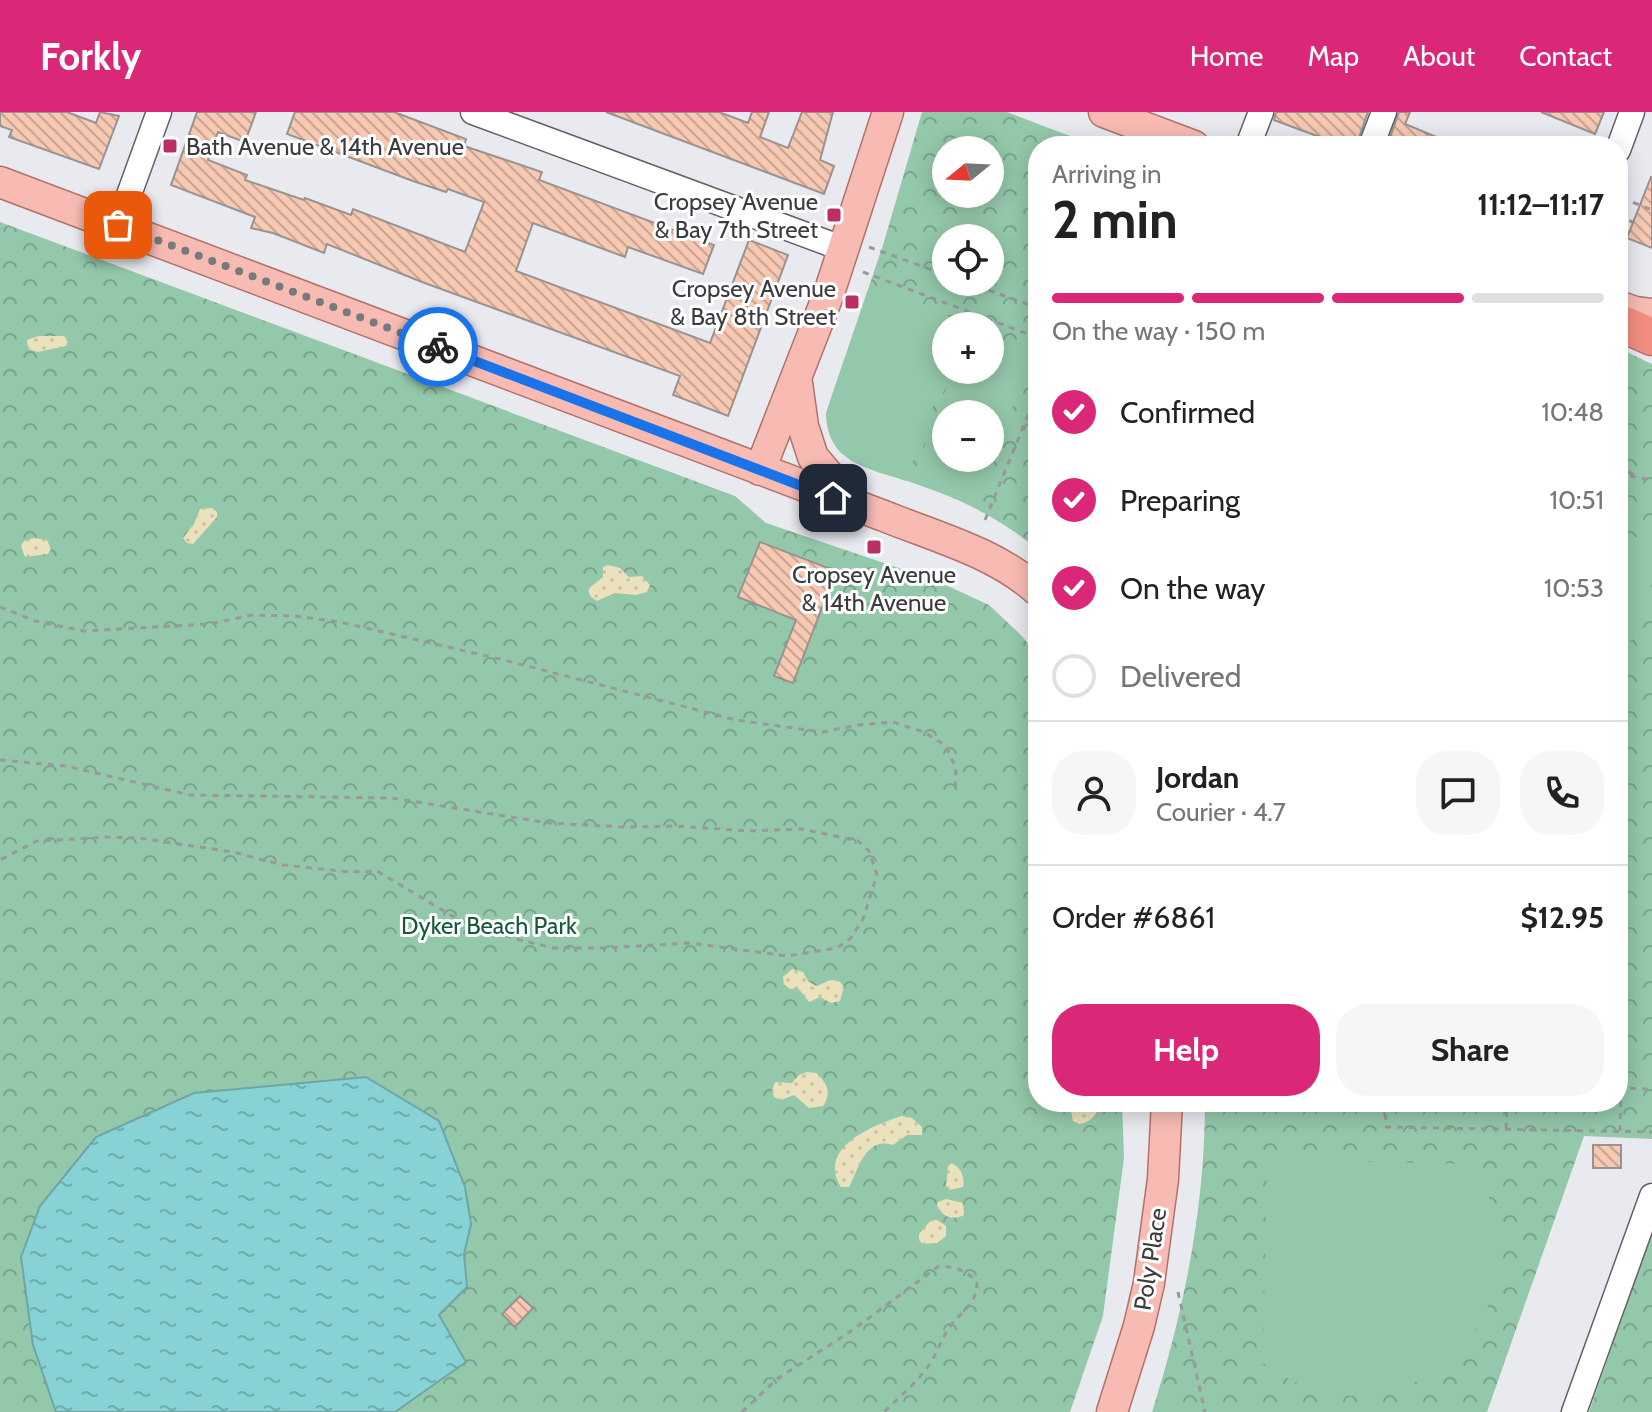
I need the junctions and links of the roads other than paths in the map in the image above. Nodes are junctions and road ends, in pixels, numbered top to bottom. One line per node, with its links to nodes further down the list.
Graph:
1 (159, 112): 13 (street)
2 (473, 112): 14 (street)
3 (888, 112): 14 (main road)
4 (1104, 112): 8 (main road)
5 (1261, 112): 9 (street)
6 (1384, 112): 10 (street)
7 (1632, 112): 11 (street)
8 (1168, 136)
9 (1252, 136)
10 (1375, 136)
11 (1623, 136)
12 (0, 182): 13 (main road)
13 (118, 225): 16 (main road)
14 (858, 256): 15 (main road)
15 (797, 377): 16 (main road); 17 (main road)
16 (760, 470): 17 (main road)
17 (856, 507): 18 (main road)
18 (1028, 584)
19 (1166, 1112): 21 (main road, Poly Place)
20 (1652, 1196): 22 (street)
21 (1112, 1412)
22 (1574, 1412)

